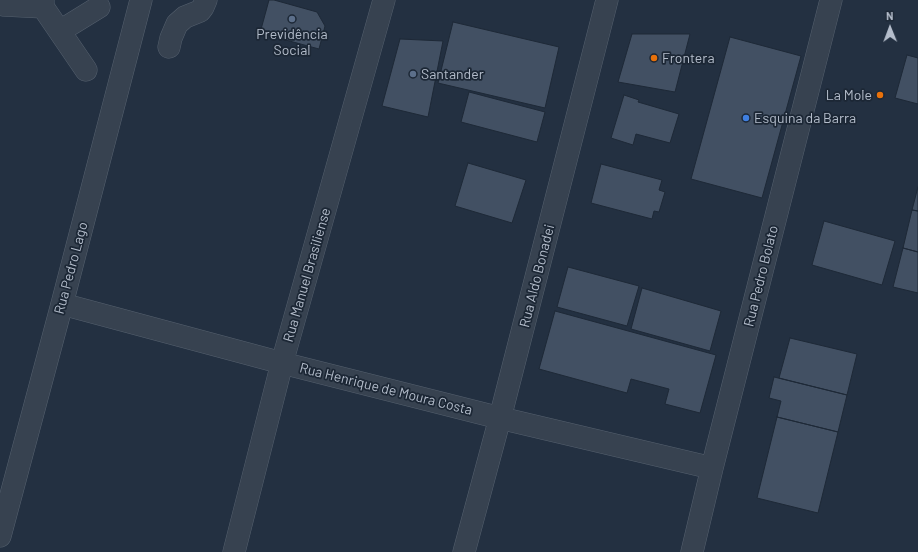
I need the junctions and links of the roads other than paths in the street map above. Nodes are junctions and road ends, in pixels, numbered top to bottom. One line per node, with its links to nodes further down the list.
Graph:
1 (141, 0): 12 (street, Rua Pedro Lago)
2 (206, 0): 10 (street)
3 (384, 0): 13 (street, Rua Manuel Brasiliense)
4 (607, 0): 14 (street, Rua Aldo Bonadei)
5 (831, 0): 15 (street, Rua Pedro Bolato)
6 (43, 4): 7 (street); 9 (street)
7 (2, 5)
8 (99, 7): 9 (street)
9 (60, 31): 11 (street)
10 (169, 47)
11 (86, 70)
12 (62, 304): 13 (street, Rua Henrique de Moura Costa); 16 (street, Rua Pedro Lago)
13 (282, 363): 14 (street, Rua Henrique de Moura Costa); 17 (street, Rua Manuel Brasiliense)
14 (500, 418): 15 (street, Rua Henrique de Moura Costa); 18 (street, Rua Aldo Bonadei)
15 (712, 468): 19 (street, Rua Pedro Bolato)
16 (0, 536)
17 (234, 552)
18 (464, 552)
19 (692, 552)

